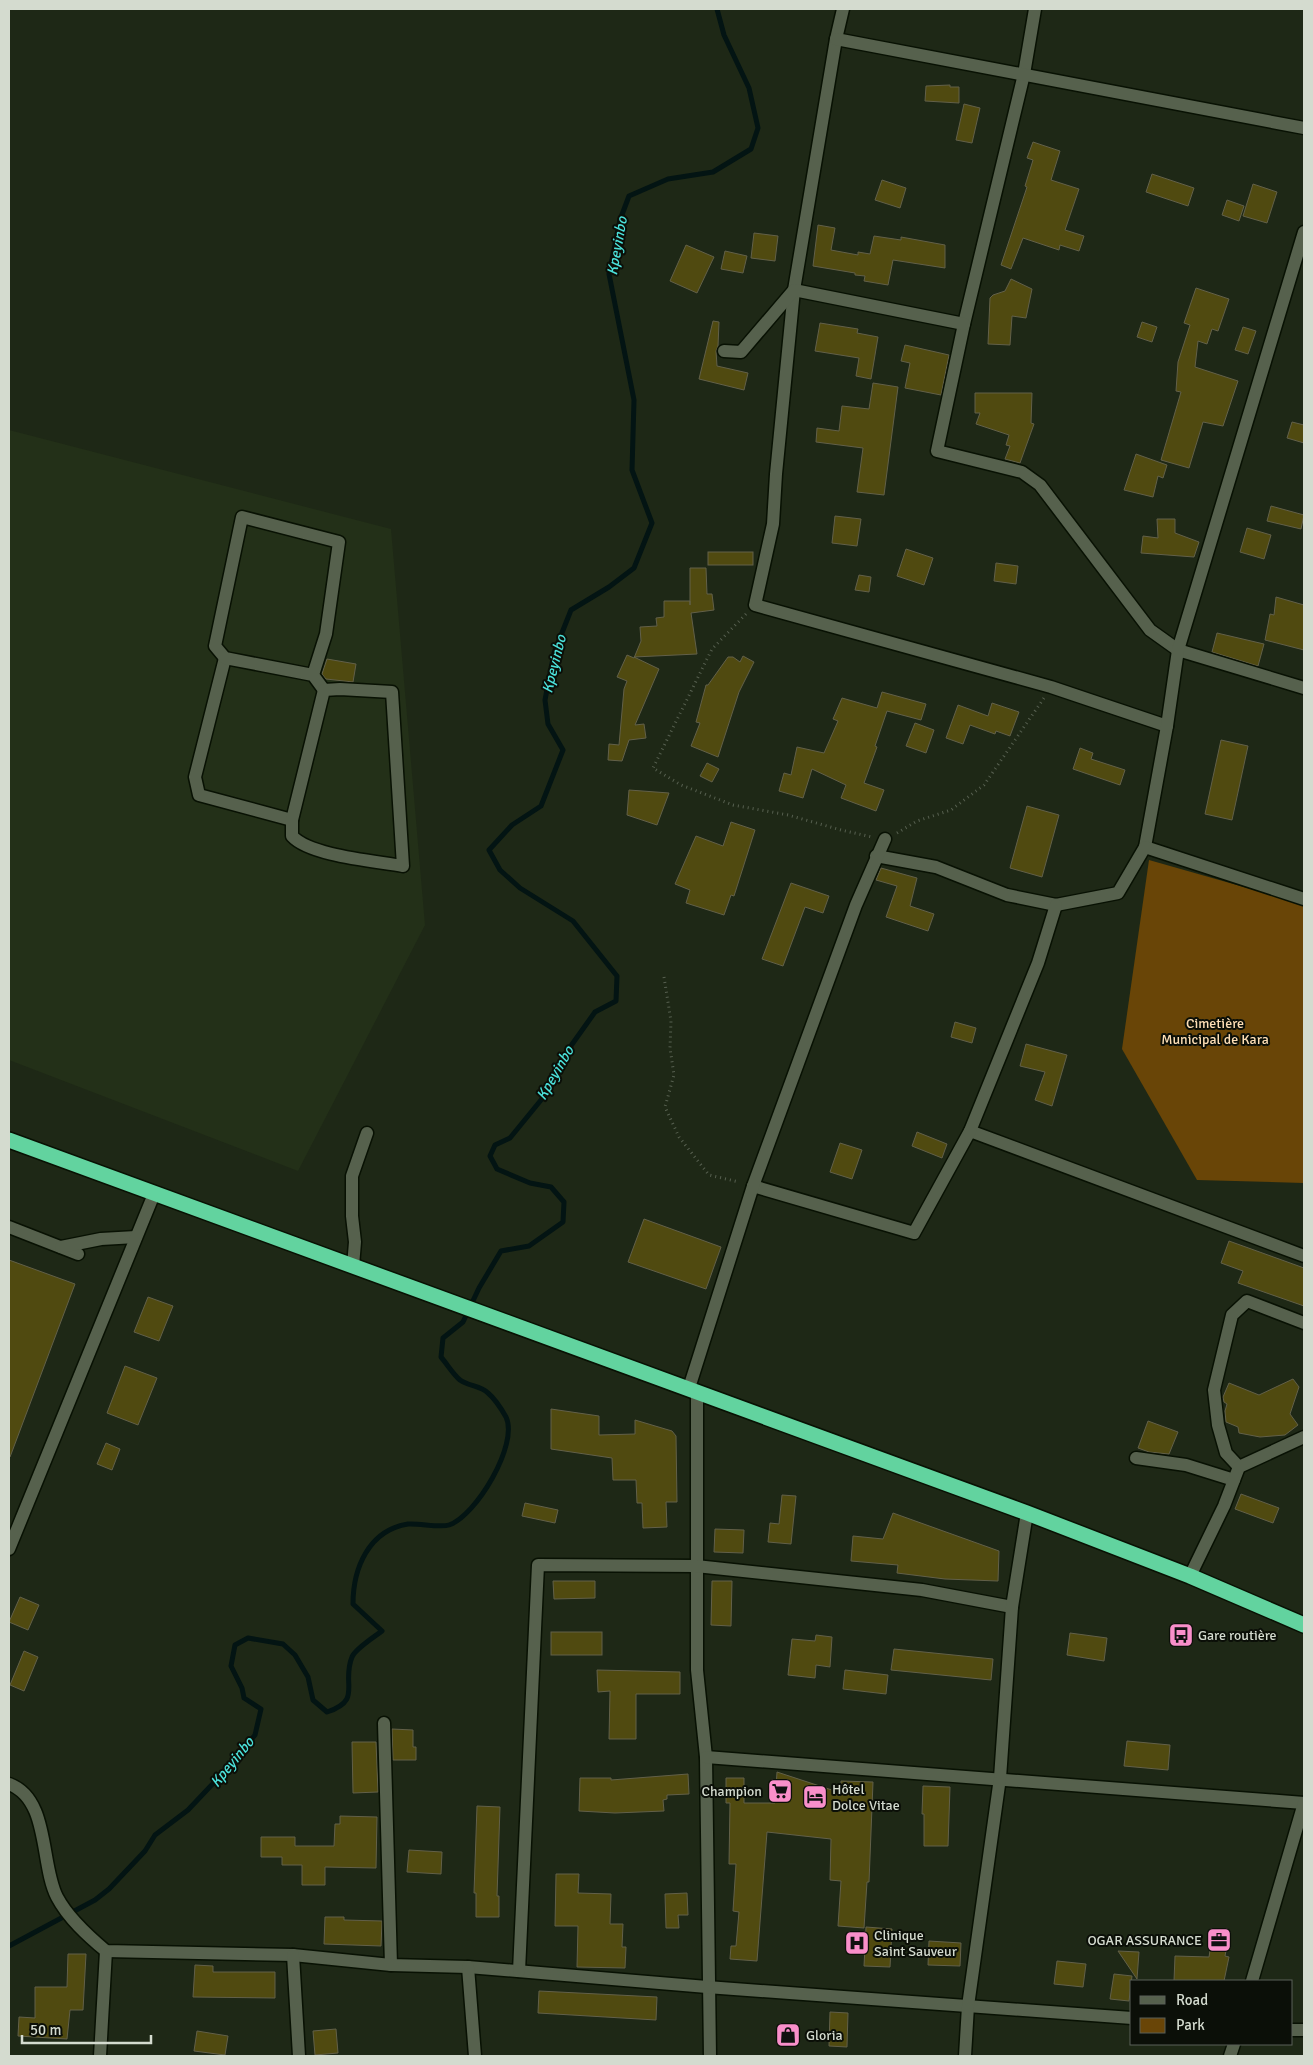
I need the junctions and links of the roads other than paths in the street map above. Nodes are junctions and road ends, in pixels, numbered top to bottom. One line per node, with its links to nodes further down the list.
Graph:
1 (843, 9): 3 (street)
2 (1035, 9): 4 (street)
3 (836, 39): 4 (street); 7 (street)
4 (1024, 74): 5 (street); 8 (street)
5 (1304, 128)
6 (1304, 232): 10 (street)
7 (794, 290): 8 (street); 9 (street); 15 (street)
8 (964, 324): 10 (street)
9 (724, 351)
10 (1178, 650): 13 (street); 15 (street)
11 (225, 658): 12 (street); 12 (street); 16 (street)
12 (313, 675): 14 (street)
13 (1304, 688)
14 (324, 690): 16 (street); 16 (street)
15 (1167, 726): 18 (street)
16 (292, 820)
17 (885, 839): 19 (street)
18 (1145, 847): 20 (street); 21 (street)
19 (876, 856): 21 (street); 25 (street)
20 (1304, 899)
21 (1056, 905): 22 (street)
22 (970, 1131): 25 (street); 31 (street)
23 (367, 1133): 32 (street)
24 (9, 1140): 26 (highway)
25 (753, 1186): 34 (street)
26 (154, 1194): 28 (street); 32 (highway)
27 (9, 1226): 29 (street)
28 (136, 1237): 29 (street); 40 (street)
29 (61, 1247): 30 (street)
30 (78, 1254)
31 (1304, 1256)
32 (352, 1266): 34 (highway)
33 (1304, 1323): 37 (street)
34 (693, 1390): 39 (highway); 42 (street)
35 (1304, 1437): 37 (street)
36 (1136, 1458): 38 (street)
37 (1239, 1467): 38 (street)
38 (1234, 1480): 43 (street)
39 (1026, 1513): 43 (highway); 44 (street)
40 (12, 1530): 41 (street)
41 (9, 1549)
42 (696, 1566): 44 (street); 47 (street); 55 (street)
43 (1190, 1576): 45 (highway)
44 (1012, 1607): 48 (street)
45 (1304, 1625)
46 (384, 1723): 53 (street)
47 (706, 1757): 48 (street); 57 (street)
48 (1000, 1778): 50 (street); 58 (street)
49 (9, 1784): 51 (street)
50 (1304, 1803): 56 (street)
51 (106, 1951): 52 (street); 60 (street)
52 (292, 1955): 53 (street); 61 (street)
53 (391, 1965): 54 (street)
54 (468, 1967): 55 (street); 62 (street)
55 (519, 1971): 57 (street)
56 (1252, 1980)
57 (707, 1987): 58 (street); 63 (street)
58 (968, 2006): 59 (street); 64 (street)
59 (1130, 2018)
60 (100, 2056)
61 (299, 2056)
62 (475, 2056)
63 (710, 2056)
64 (964, 2056)

